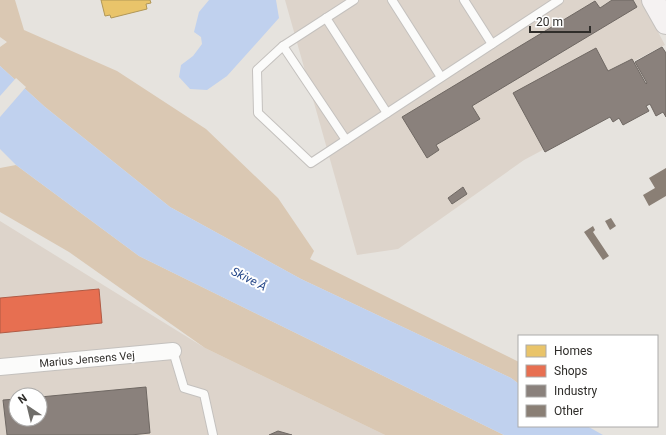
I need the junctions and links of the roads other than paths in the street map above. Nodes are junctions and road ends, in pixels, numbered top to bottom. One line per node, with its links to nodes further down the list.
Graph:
1 (354, 0): 6 (lane)
2 (392, 0): 10 (lane)
3 (464, 0): 8 (lane)
4 (559, 0): 8 (lane)
5 (653, 0): 7 (street)
6 (326, 18): 9 (lane); 11 (lane)
7 (666, 23)
8 (492, 44): 10 (lane)
9 (283, 46): 12 (lane); 12 (lane)
10 (441, 77): 11 (lane)
11 (387, 113): 12 (lane)
12 (346, 140)
13 (173, 351): 14 (street, Marius Jensens Vej); 15 (lane)
14 (0, 367)
15 (213, 435)

